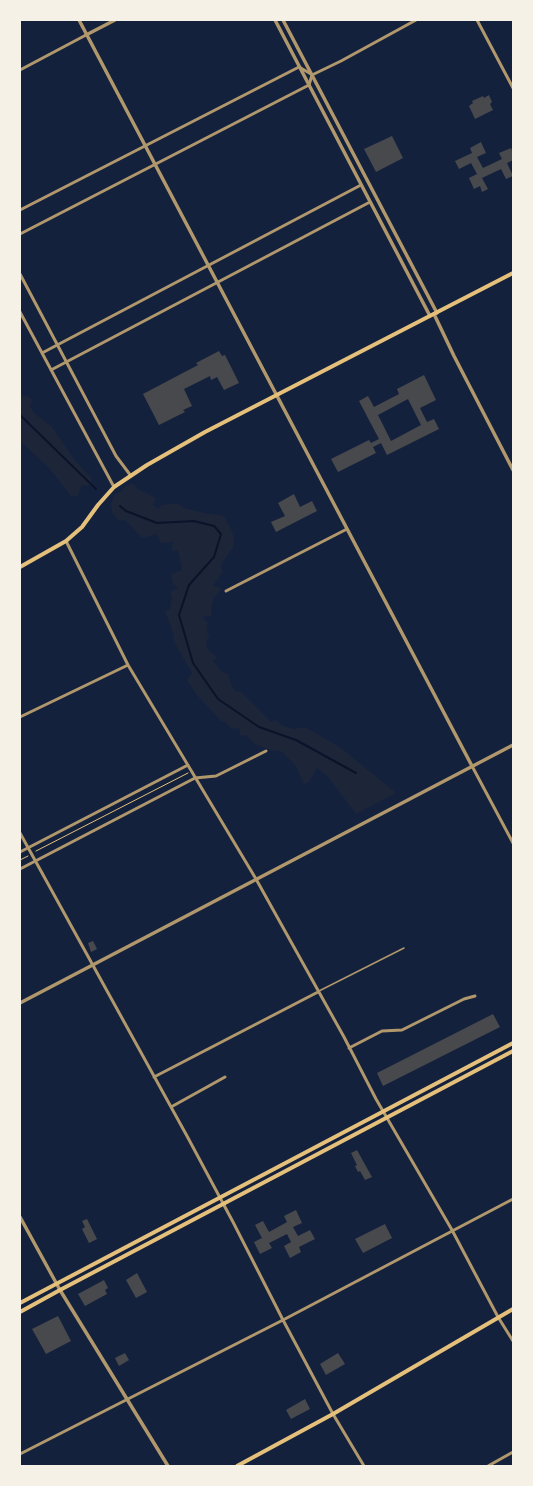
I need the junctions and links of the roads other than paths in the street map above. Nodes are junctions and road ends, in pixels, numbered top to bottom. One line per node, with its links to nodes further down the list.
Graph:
1 (79, 20): 7 (street)
2 (115, 20): 7 (street)
3 (275, 20): 8 (street)
4 (283, 20): 10 (street)
5 (416, 20): 10 (street)
6 (477, 20): 12 (street)
7 (86, 35): 9 (street); 13 (street)
8 (300, 67): 10 (street); 11 (street); 13 (street)
9 (20, 70)
10 (312, 74): 11 (street); 24 (street)
11 (309, 85): 14 (street); 15 (street)
12 (513, 88)
13 (145, 146): 14 (street); 17 (street)
14 (155, 165): 18 (street); 19 (street)
15 (361, 184): 16 (street); 19 (street)
16 (370, 202): 22 (street); 24 (street)
17 (20, 210)
18 (20, 234)
19 (208, 265): 22 (street); 25 (street)
20 (513, 273): 24 (main road)
21 (20, 274): 25 (street)
22 (217, 283): 27 (street); 29 (street)
23 (20, 312): 26 (street)
24 (434, 315): 29 (main road); 30 (street)
25 (58, 345): 26 (street); 27 (street)
26 (42, 353): 28 (street)
27 (67, 362): 28 (street); 31 (street)
28 (52, 370): 32 (street)
29 (276, 396): 31 (main road); 33 (street)
30 (513, 470)
31 (130, 476): 32 (main road)
32 (114, 487): 34 (main road)
33 (347, 529): 36 (street); 42 (street)
34 (66, 541): 35 (main road); 37 (street)
35 (20, 567)
36 (226, 591)
37 (128, 665): 38 (street); 41 (street)
38 (20, 717)
39 (513, 745): 42 (street)
40 (266, 751): 43 (street)
41 (188, 765): 43 (street); 46 (street)
42 (472, 766): 45 (street); 50 (street)
43 (196, 778): 48 (street); 50 (street)
44 (20, 833): 46 (street)
45 (513, 843)
46 (28, 847): 47 (street); 48 (street)
47 (20, 852)
48 (36, 861): 49 (street); 52 (street)
49 (20, 869)
50 (256, 879): 52 (street); 53 (street)
51 (404, 948): 53 (lane)
52 (92, 964): 55 (street); 59 (street)
53 (318, 992): 57 (street); 59 (street)
54 (475, 996): 57 (street)
55 (20, 1003)
56 (513, 1043): 62 (main road)
57 (349, 1048): 62 (street)
58 (513, 1051): 63 (main road)
59 (154, 1077): 61 (street)
60 (226, 1077): 61 (street)
61 (171, 1107): 64 (street)
62 (384, 1111): 63 (street); 64 (main road)
63 (387, 1118): 66 (main road); 68 (street)
64 (220, 1198): 66 (street); 69 (main road)
65 (513, 1199): 68 (street)
66 (223, 1204): 70 (main road); 75 (street)
67 (20, 1217): 69 (street)
68 (452, 1230): 74 (street); 75 (street)
69 (57, 1284): 70 (street); 71 (main road)
70 (60, 1290): 73 (main road); 77 (street)
71 (20, 1303)
72 (513, 1309): 74 (main road)
73 (20, 1312)
74 (498, 1317): 76 (street); 78 (main road)
75 (282, 1320): 77 (street); 78 (street)
76 (513, 1341)
77 (126, 1400): 80 (street); 81 (street)
78 (333, 1414): 82 (main road); 83 (street)
79 (513, 1452): 84 (street)
80 (20, 1454)
81 (168, 1466)
82 (237, 1466)
83 (364, 1466)
84 (488, 1466)

